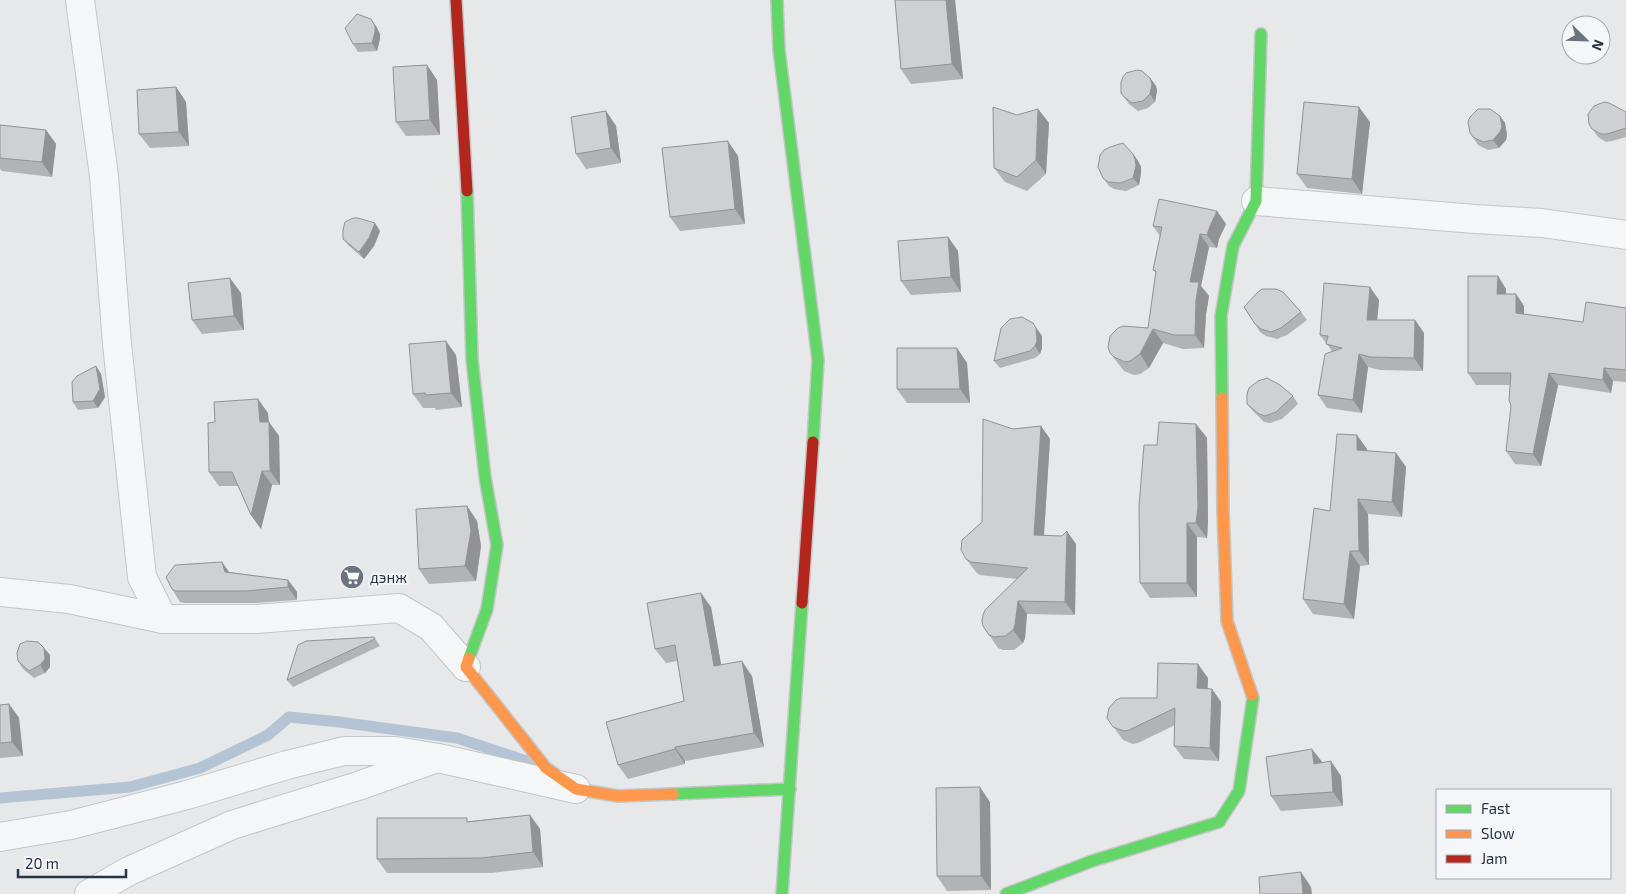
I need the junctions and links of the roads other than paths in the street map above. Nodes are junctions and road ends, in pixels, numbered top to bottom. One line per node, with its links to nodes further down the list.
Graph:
1 (80, 0): 8 (street)
2 (456, 0): 9 (street)
3 (777, 0): 12 (street)
4 (1261, 34): 5 (street)
5 (1256, 201): 6 (street); 16 (street)
6 (1626, 235)
7 (0, 592): 8 (street)
8 (163, 619): 9 (street)
9 (466, 667): 11 (street)
10 (438, 758): 11 (street); 13 (street); 14 (street)
11 (576, 789): 12 (street)
12 (790, 789): 15 (street)
13 (0, 837)
14 (89, 894)
15 (782, 894)
16 (1006, 894)

